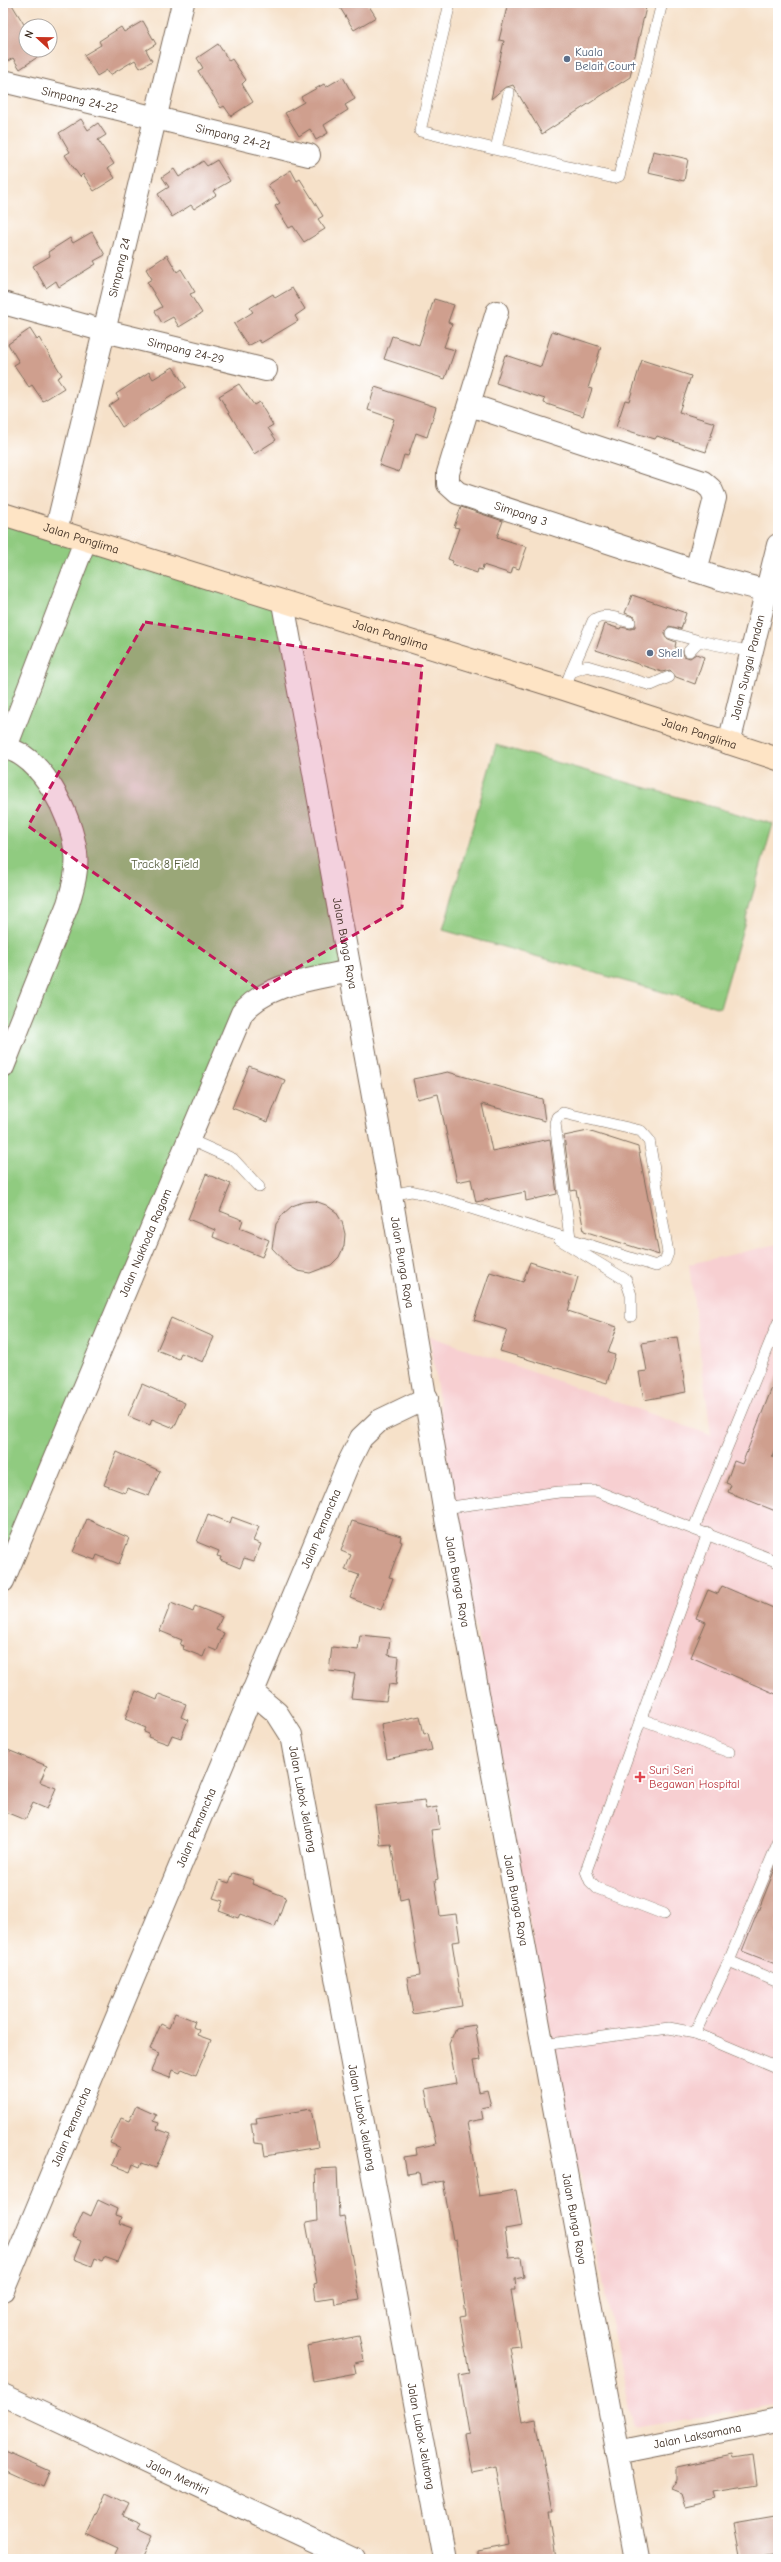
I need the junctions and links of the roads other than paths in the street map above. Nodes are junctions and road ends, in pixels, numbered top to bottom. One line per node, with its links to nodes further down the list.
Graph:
1 (183, 3): 6 (street, Simpang 24)
2 (450, 3): 7 (lane)
3 (662, 3): 7 (lane)
4 (3, 81): 6 (street, Simpang 24-22)
5 (509, 93): 7 (lane)
6 (157, 119): 8 (street, Simpang 24-21); 11 (street, Simpang 24)
7 (496, 149)
8 (309, 155)
9 (3, 303): 11 (street, Simpang 24-29)
10 (497, 312): 13 (street, Simpang 3)
11 (105, 331): 12 (street, Simpang 24-29); 15 (street, Simpang 24)
12 (266, 370)
13 (470, 405): 18 (street); 18 (street, Simpang 3)
14 (3, 514): 15 (main road, Jalan Panglima)
15 (56, 531): 16 (main road, Jalan Panglima)
16 (85, 541): 20 (main road, Jalan Panglima); 29 (street)
17 (778, 545): 19 (street, Jalan Sungai Pandan)
18 (696, 571): 19 (street, Simpang 3)
19 (767, 591): 25 (street, Jalan Sungai Pandan)
20 (283, 603): 27 (main road, Jalan Panglima); 31 (street, Jalan Bunga Raya)
21 (630, 622): 27 (lane)
22 (671, 633): 23 (lane)
23 (699, 640): 24 (lane); 25 (lane)
24 (689, 652)
25 (752, 652): 28 (street, Jalan Sungai Pandan)
26 (669, 677): 27 (lane)
27 (568, 681): 28 (main road, Jalan Panglima)
28 (729, 742): 30 (main road, Jalan Panglima)
29 (5, 747): 32 (street)
30 (778, 759)
31 (349, 970): 33 (street, Jalan Nakhoda Ragam); 35 (street, Jalan Bunga Raya)
32 (3, 1066)
33 (188, 1139): 34 (lane); 45 (street, Jalan Nakhoda Ragam)
34 (259, 1187)
35 (391, 1195): 36 (lane); 40 (street, Jalan Bunga Raya)
36 (545, 1230): 37 (lane); 38 (lane)
37 (570, 1238): 37 (lane)
38 (631, 1316)
39 (778, 1323): 42 (lane)
40 (427, 1398): 41 (street, Jalan Bunga Raya); 46 (street, Jalan Pemancha)
41 (444, 1508): 42 (lane); 54 (street, Jalan Bunga Raya)
42 (694, 1528): 43 (lane)
43 (708, 1533): 44 (lane); 47 (lane)
44 (778, 1562)
45 (3, 1581)
46 (252, 1692): 56 (street, Jalan Pemancha); 61 (street, Jalan Lubok Jelutong)
47 (641, 1719): 48 (lane); 50 (lane)
48 (729, 1752)
49 (778, 1843): 51 (lane)
50 (664, 1914)
51 (729, 1961): 52 (lane); 53 (lane)
52 (778, 1982)
53 (695, 2033): 54 (lane); 55 (lane)
54 (542, 2045): 59 (street, Jalan Bunga Raya)
55 (778, 2068)
56 (3, 2290)
57 (3, 2395): 60 (street, Jalan Mentiri)
58 (778, 2420): 59 (street, Jalan Laksamana)
59 (617, 2452): 62 (street, Jalan Bunga Raya)
60 (353, 2559)
61 (444, 2559)
62 (638, 2559)

